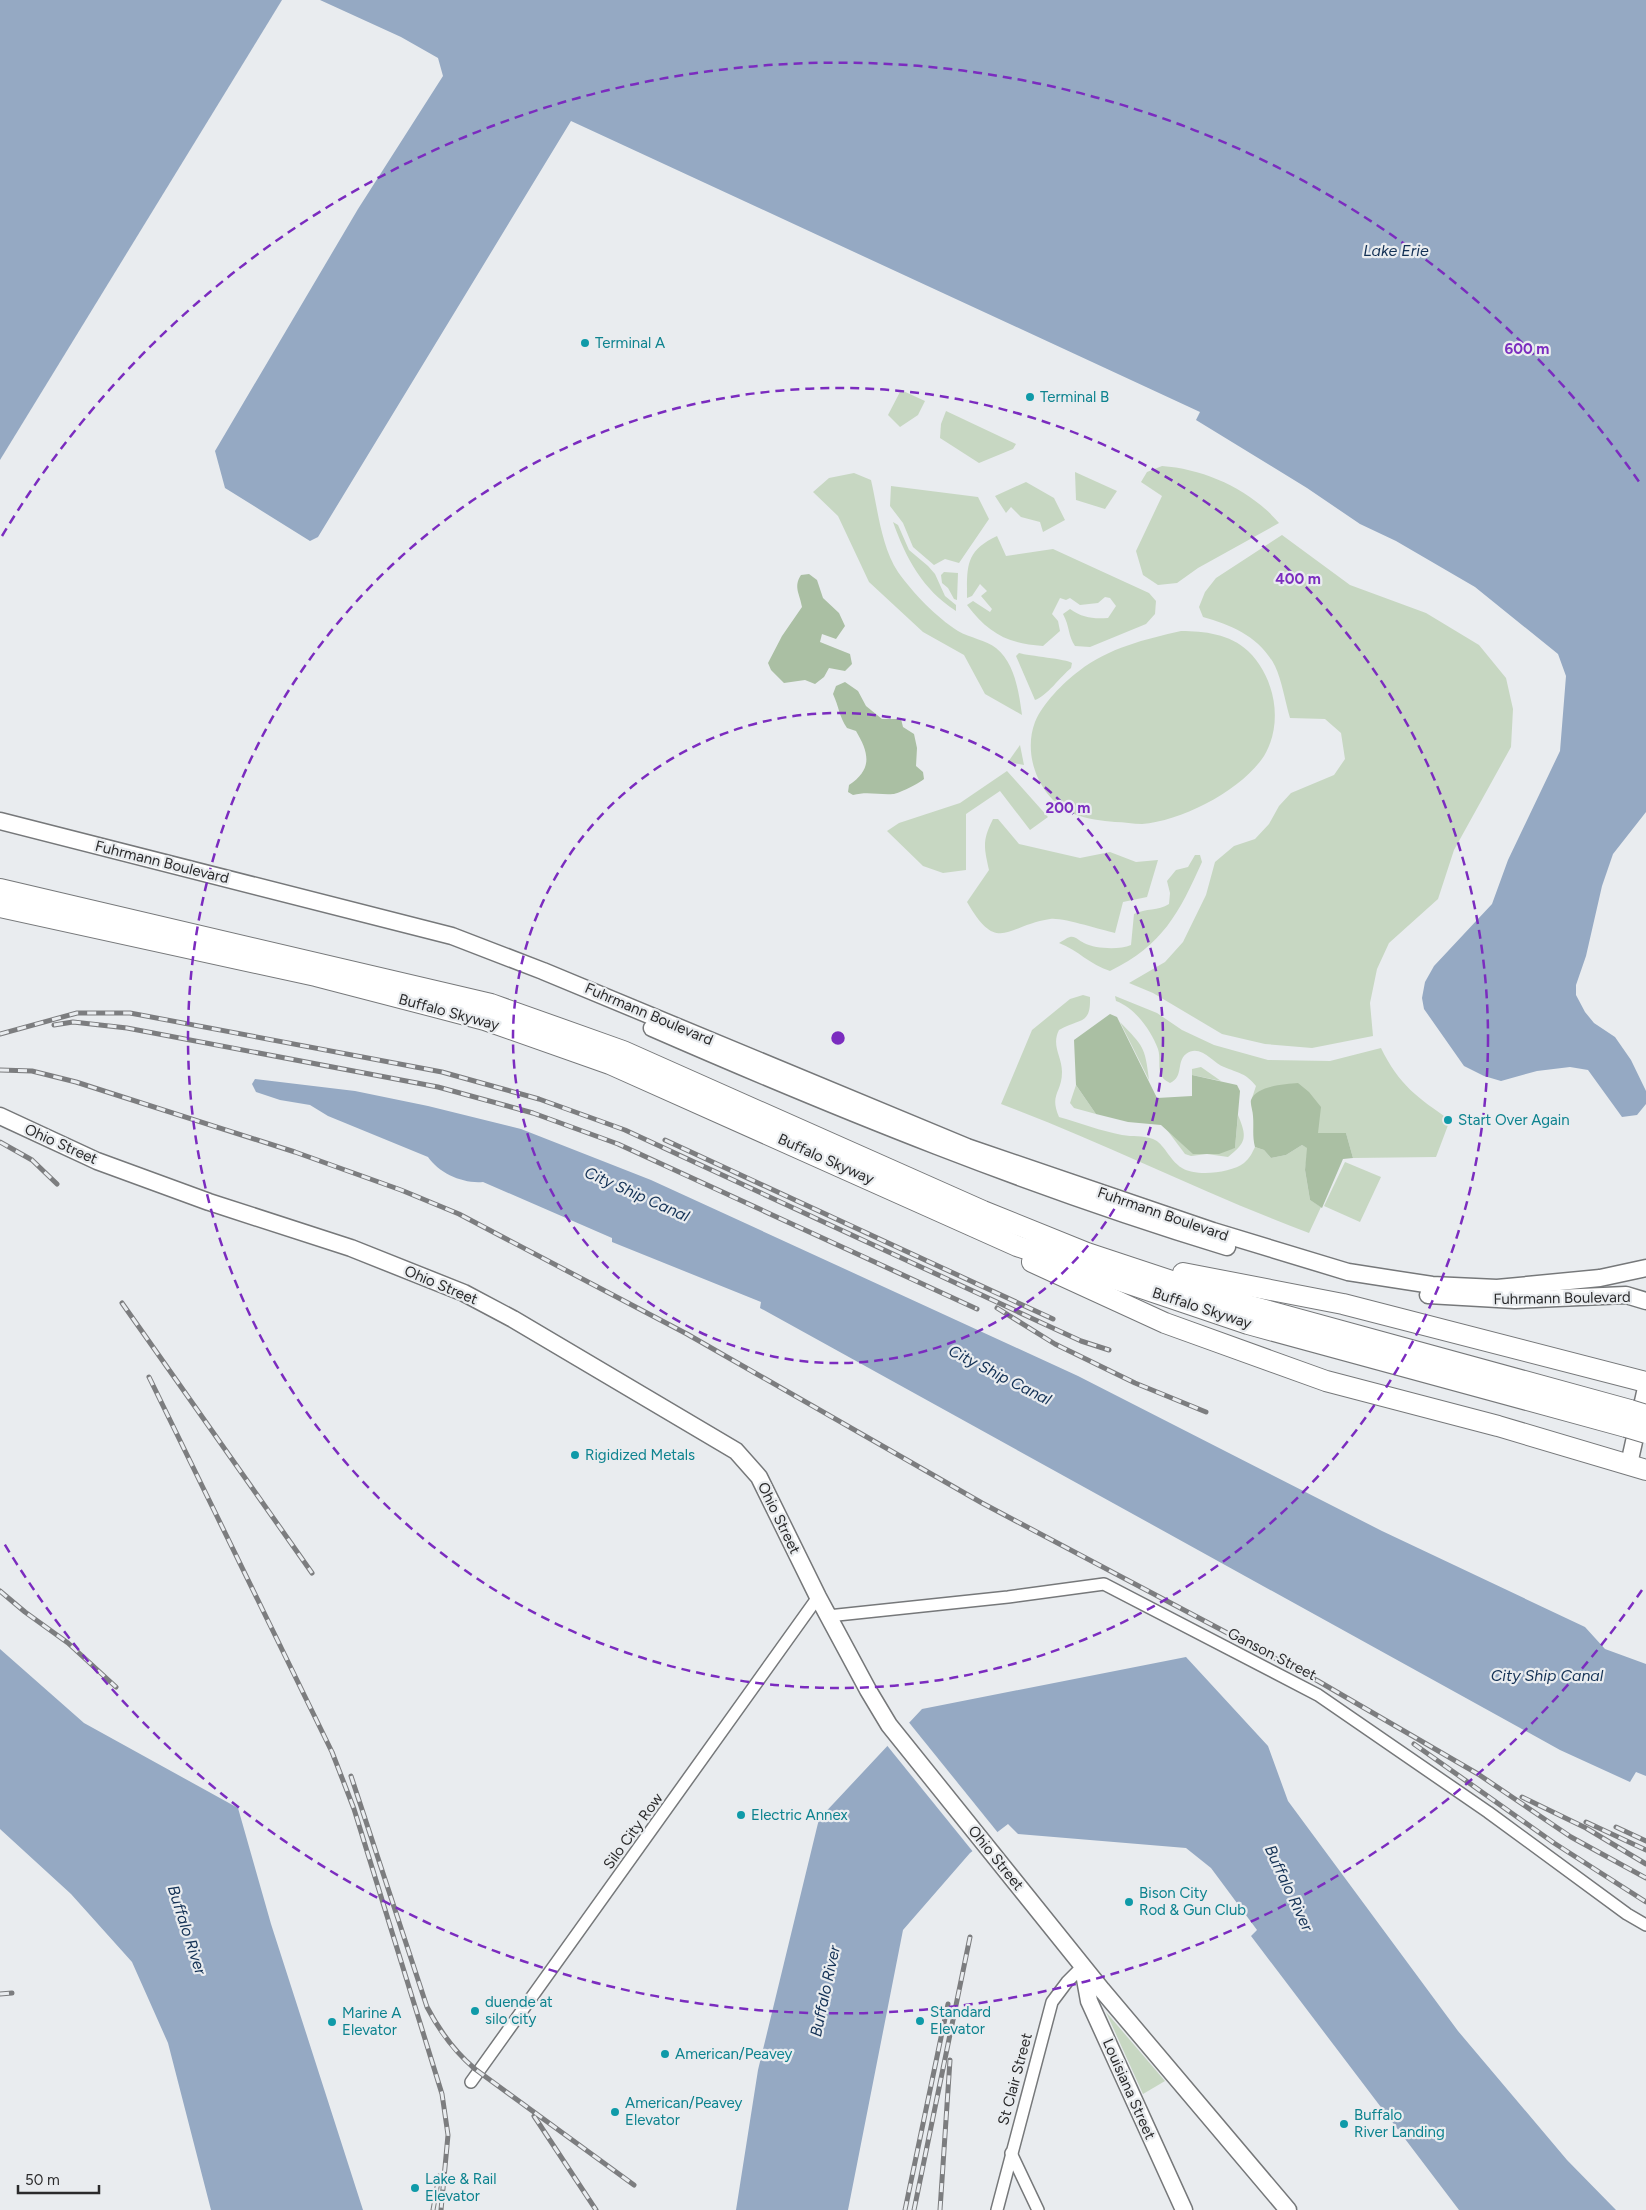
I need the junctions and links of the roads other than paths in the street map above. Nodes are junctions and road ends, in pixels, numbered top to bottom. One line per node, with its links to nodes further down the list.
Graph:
1 (0, 821): 5 (street, Fuhrmann Boulevard)
2 (0, 832): 5 (street, Fuhrmann Boulevard)
3 (0, 889): 7 (highway, Buffalo Skyway)
4 (0, 907): 7 (highway, Buffalo Skyway)
5 (323, 907): 11 (street, Fuhrmann Boulevard)
6 (0, 1116): 18 (street, Ohio Street)
7 (909, 1188): 8 (highway, Buffalo Skyway); 9 (highway, Buffalo Skyway)
8 (1017, 1246): 15 (highway, Buffalo Skyway); 17 (highway)
9 (1087, 1253): 13 (highway); 15 (highway, Buffalo Skyway)
10 (1646, 1268): 11 (street, Fuhrmann Boulevard)
11 (1360, 1279): 12 (street, Fuhrmann Boulevard)
12 (1646, 1301)
13 (1646, 1382)
14 (1646, 1388): 17 (street)
15 (1634, 1417): 16 (highway, Buffalo Skyway, bridge)
16 (1646, 1433)
17 (1637, 1467)
18 (818, 1598): 19 (street, Ohio Street); 22 (street, Silo City Row)
19 (828, 1616): 20 (street, Ganson Street); 21 (street, Ohio Street)
20 (1646, 1925)
21 (1083, 1966): 23 (street, St Clair Street); 26 (street, Louisiana Street); 27 (street, Ohio Street)
22 (471, 2082)
23 (1011, 2153): 24 (street, St Clair Street); 25 (street)
24 (997, 2210)
25 (1038, 2210)
26 (1184, 2210)
27 (1288, 2210)

